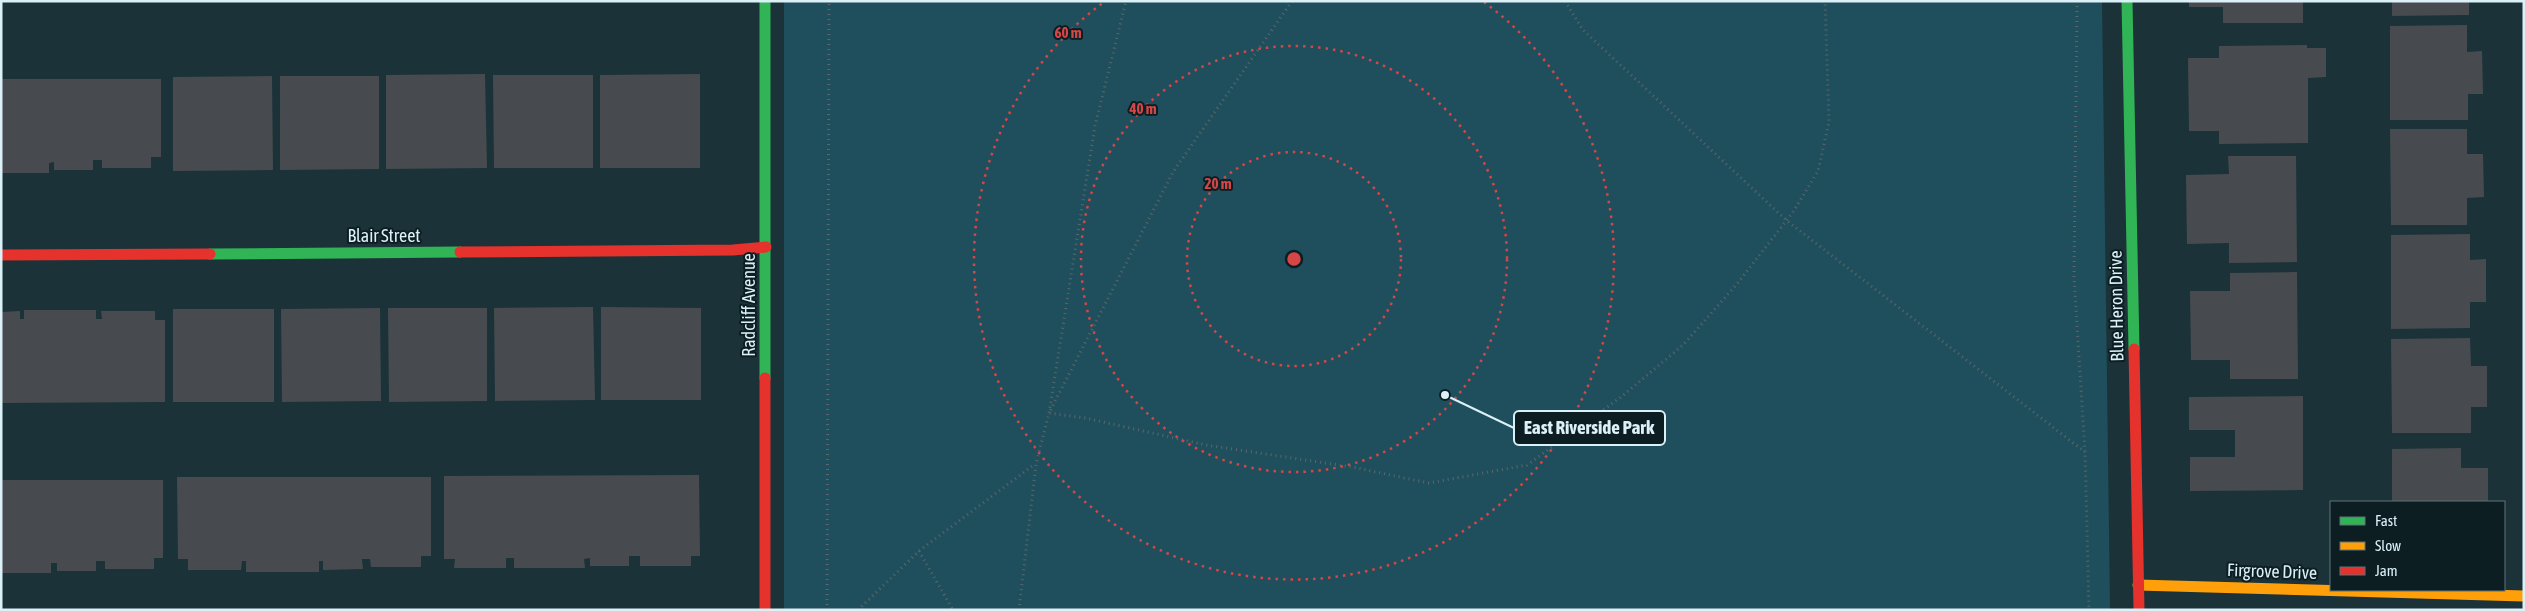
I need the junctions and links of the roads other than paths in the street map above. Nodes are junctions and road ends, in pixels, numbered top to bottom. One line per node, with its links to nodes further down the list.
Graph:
1 (765, 1): 3 (street, Radcliff Avenue)
2 (2127, 1): 5 (street, Blue Heron Drive)
3 (766, 247): 4 (street, Blair Street); 9 (street, Radcliff Avenue)
4 (1, 255)
5 (2138, 585): 6 (street, Firgrove Drive); 10 (street, Blue Heron Drive)
6 (2330, 590)
7 (2349, 591): 8 (street, Firgrove Drive)
8 (2524, 596)
9 (765, 610)
10 (2139, 610)

